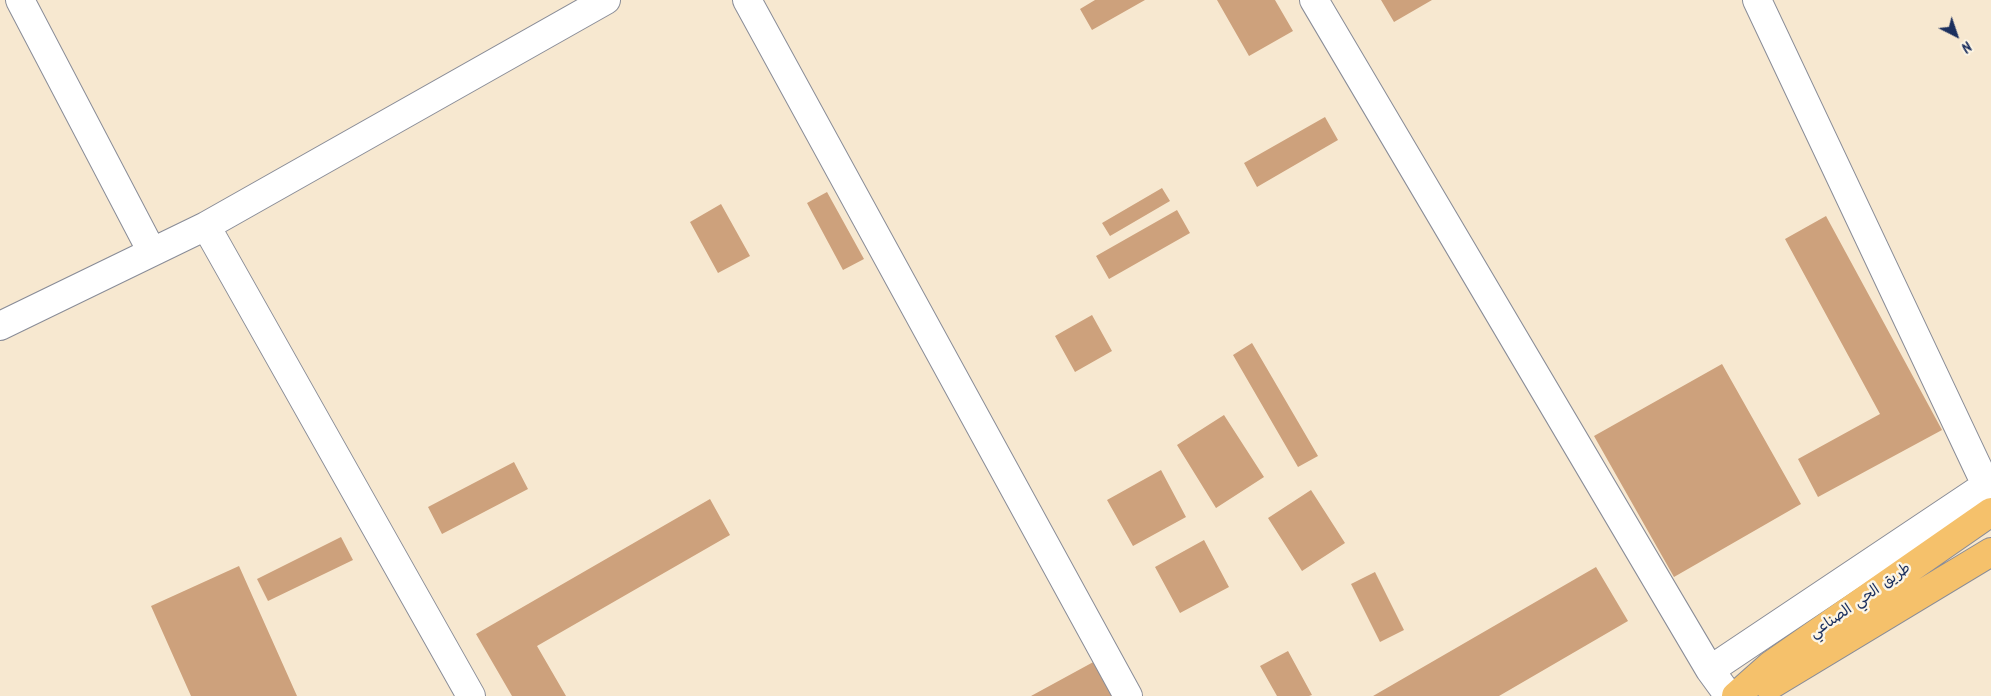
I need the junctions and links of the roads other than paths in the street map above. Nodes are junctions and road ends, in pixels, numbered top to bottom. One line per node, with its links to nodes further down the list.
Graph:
1 (20, 0): 7 (street)
2 (606, 0): 6 (street)
3 (747, 0): 14 (street)
4 (1314, 0): 12 (street)
5 (1758, 0): 9 (street)
6 (206, 226): 7 (street); 13 (street)
7 (152, 252): 8 (street)
8 (0, 326)
9 (1989, 484): 12 (street)
10 (1991, 512): 16 (highway, طريق الحي الصناعي)
11 (1991, 552): 17 (highway)
12 (1710, 670): 15 (street)
13 (471, 696)
14 (1128, 696)
15 (1729, 696)
16 (1736, 696)
17 (1742, 696)

